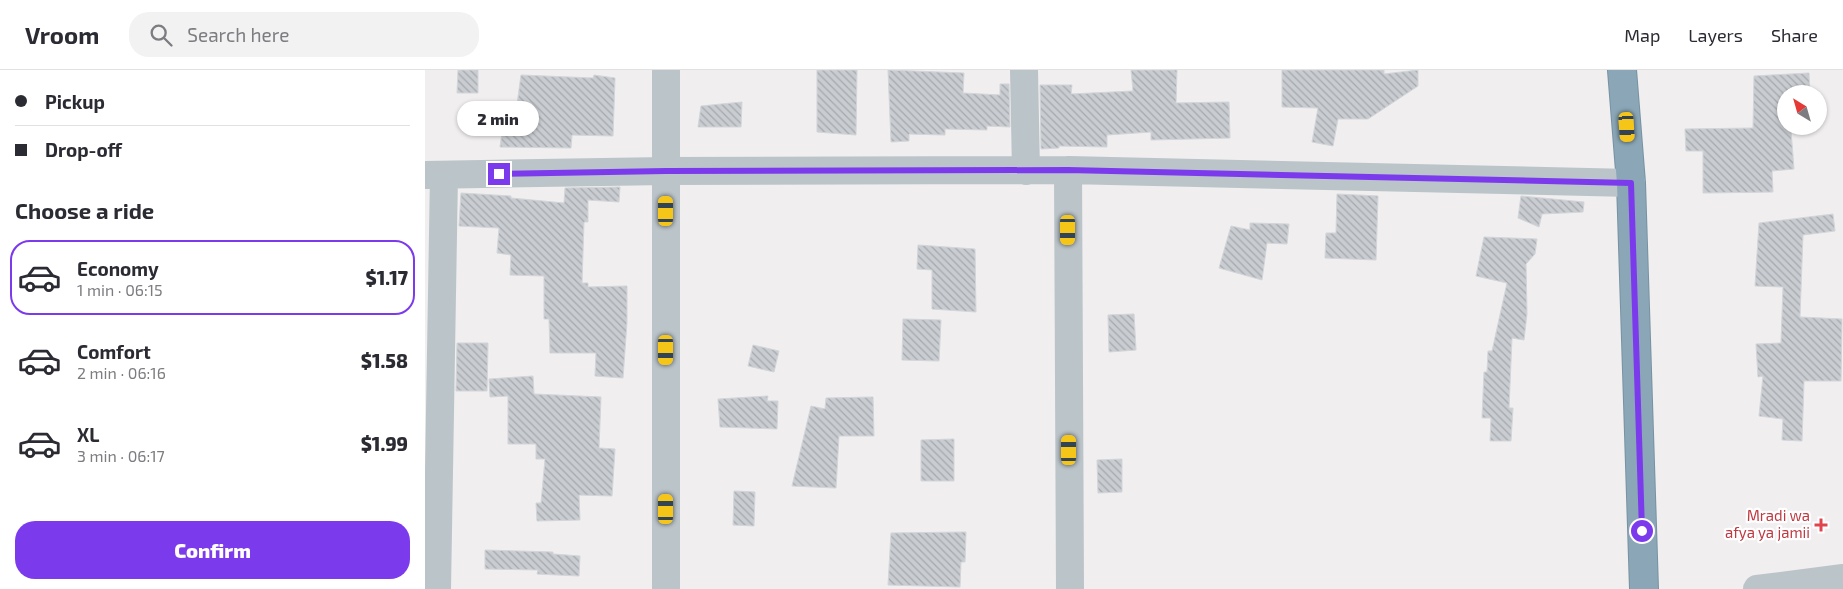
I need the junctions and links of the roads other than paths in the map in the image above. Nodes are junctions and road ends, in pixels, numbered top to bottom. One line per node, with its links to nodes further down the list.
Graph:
1 (666, 70): 5 (street)
2 (1024, 70): 6 (street)
3 (1623, 70): 8 (highway)
4 (1068, 170): 6 (street); 8 (street); 12 (street)
5 (666, 171): 6 (street); 7 (street); 11 (street)
6 (1026, 171)
7 (434, 175): 10 (street)
8 (1631, 183): 13 (highway)
9 (1843, 578): 14 (street)
10 (437, 589)
11 (666, 589)
12 (1070, 589)
13 (1644, 589)
14 (1757, 589)

